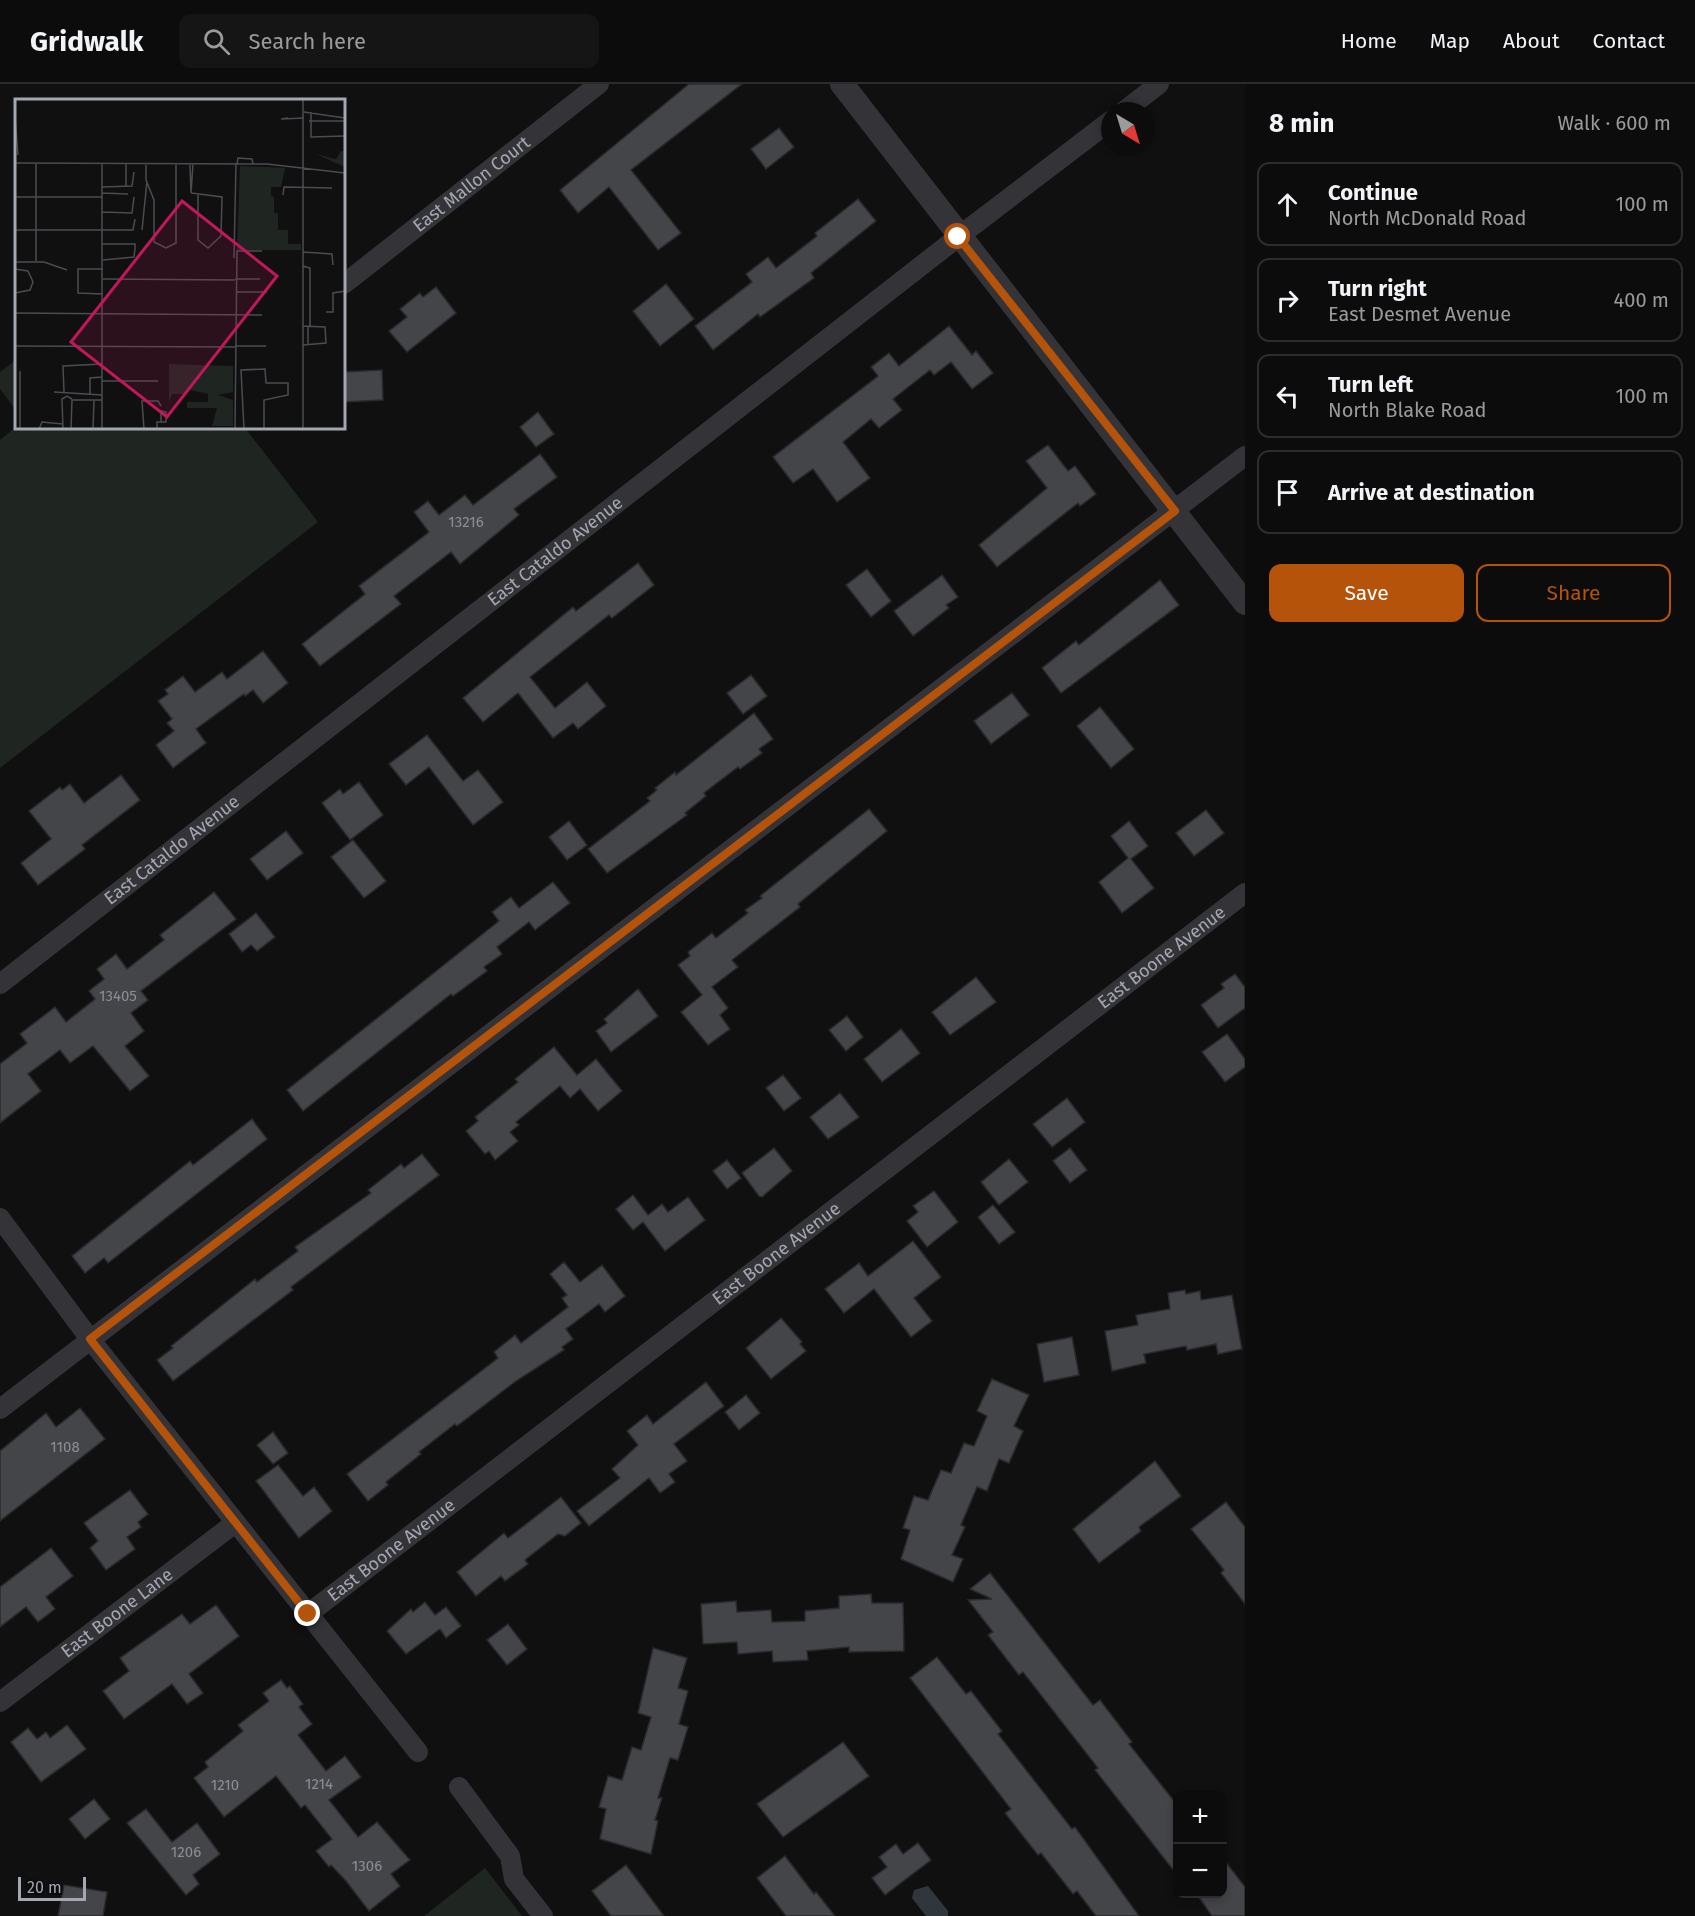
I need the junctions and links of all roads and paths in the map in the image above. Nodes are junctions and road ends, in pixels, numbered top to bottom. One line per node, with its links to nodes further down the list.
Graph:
1 (599, 84): 7 (street, East Mallon Court)
2 (842, 84): 6 (street)
3 (1159, 84): 4 (street)
4 (1136, 102)
5 (1101, 129): 6 (street, East Cataldo Avenue)
6 (958, 237): 9 (street); 12 (street, East Cataldo Avenue)
7 (345, 283)
8 (1245, 456): 9 (street)
9 (1175, 511): 10 (street); 14 (street)
10 (1245, 603)
11 (1245, 893): 17 (street, East Boone Avenue)
12 (0, 984)
13 (0, 1218): 14 (street)
14 (90, 1339): 15 (street); 16 (street)
15 (0, 1409)
16 (235, 1523): 17 (street); 18 (street, East Boone Lane)
17 (308, 1614): 19 (street)
18 (0, 1702)
19 (418, 1752)
20 (459, 1787): 21 (street)
21 (543, 1916)

